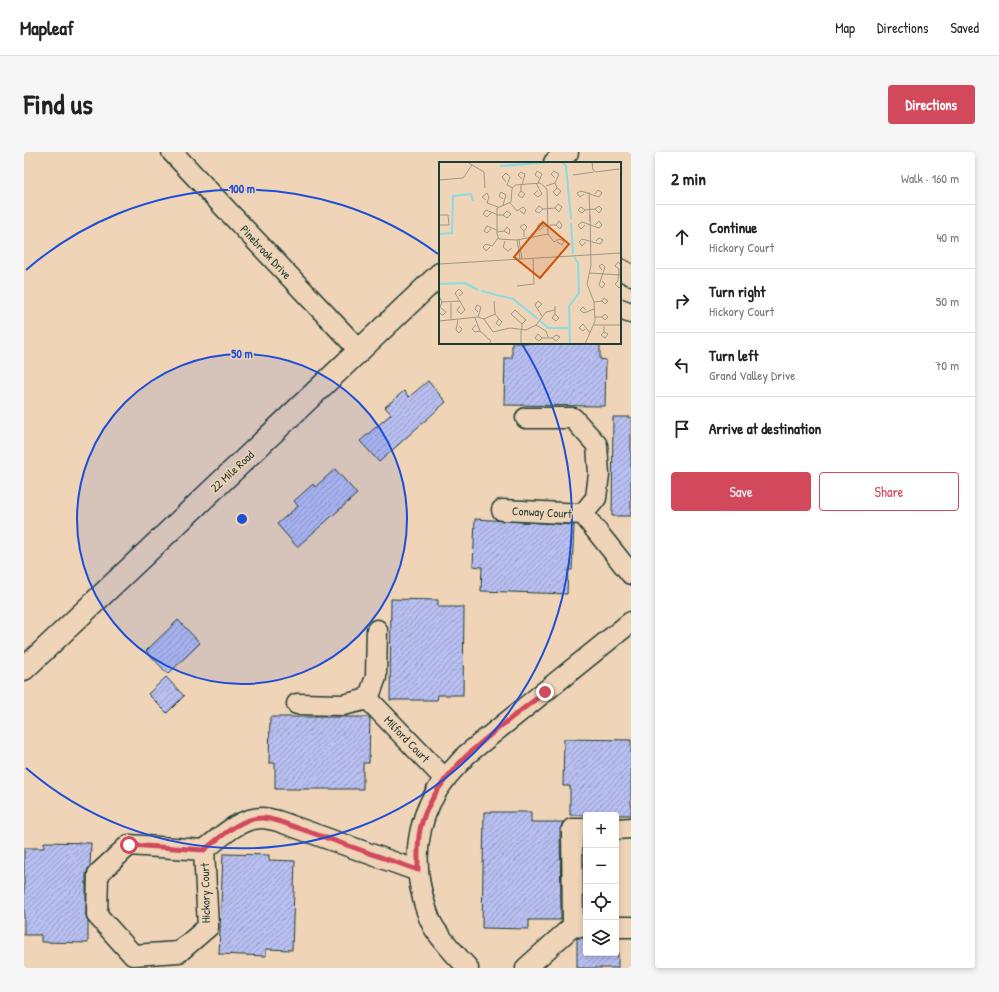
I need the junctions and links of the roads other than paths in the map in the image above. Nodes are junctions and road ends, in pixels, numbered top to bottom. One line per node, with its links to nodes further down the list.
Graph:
1 (172, 152): 9 (street, Pinebrook Drive)
2 (567, 152): 3 (street)
3 (556, 162)
4 (621, 269): 5 (street)
5 (631, 274)
6 (439, 275): 9 (street, 22 Mile Road)
7 (621, 309): 8 (street)
8 (631, 313)
9 (360, 351): 16 (street, 22 Mile Road)
10 (526, 418): 12 (street, Conway Court)
11 (502, 510): 12 (street, Conway Court)
12 (583, 514): 13 (street, Conway Court)
13 (631, 574)
14 (631, 622): 19 (street)
15 (377, 630): 17 (street)
16 (24, 669)
17 (368, 699): 18 (street); 19 (street, Milford Court)
18 (297, 704)
19 (445, 779): 24 (street)
20 (619, 828): 21 (street)
21 (631, 828)
22 (583, 829): 25 (street)
23 (204, 850): 23 (street, Hickory Court); 24 (street, Hickory Court)
24 (418, 870): 28 (street)
25 (580, 927): 29 (street)
26 (619, 927): 27 (street)
27 (631, 927)
28 (468, 968)
29 (526, 968)

